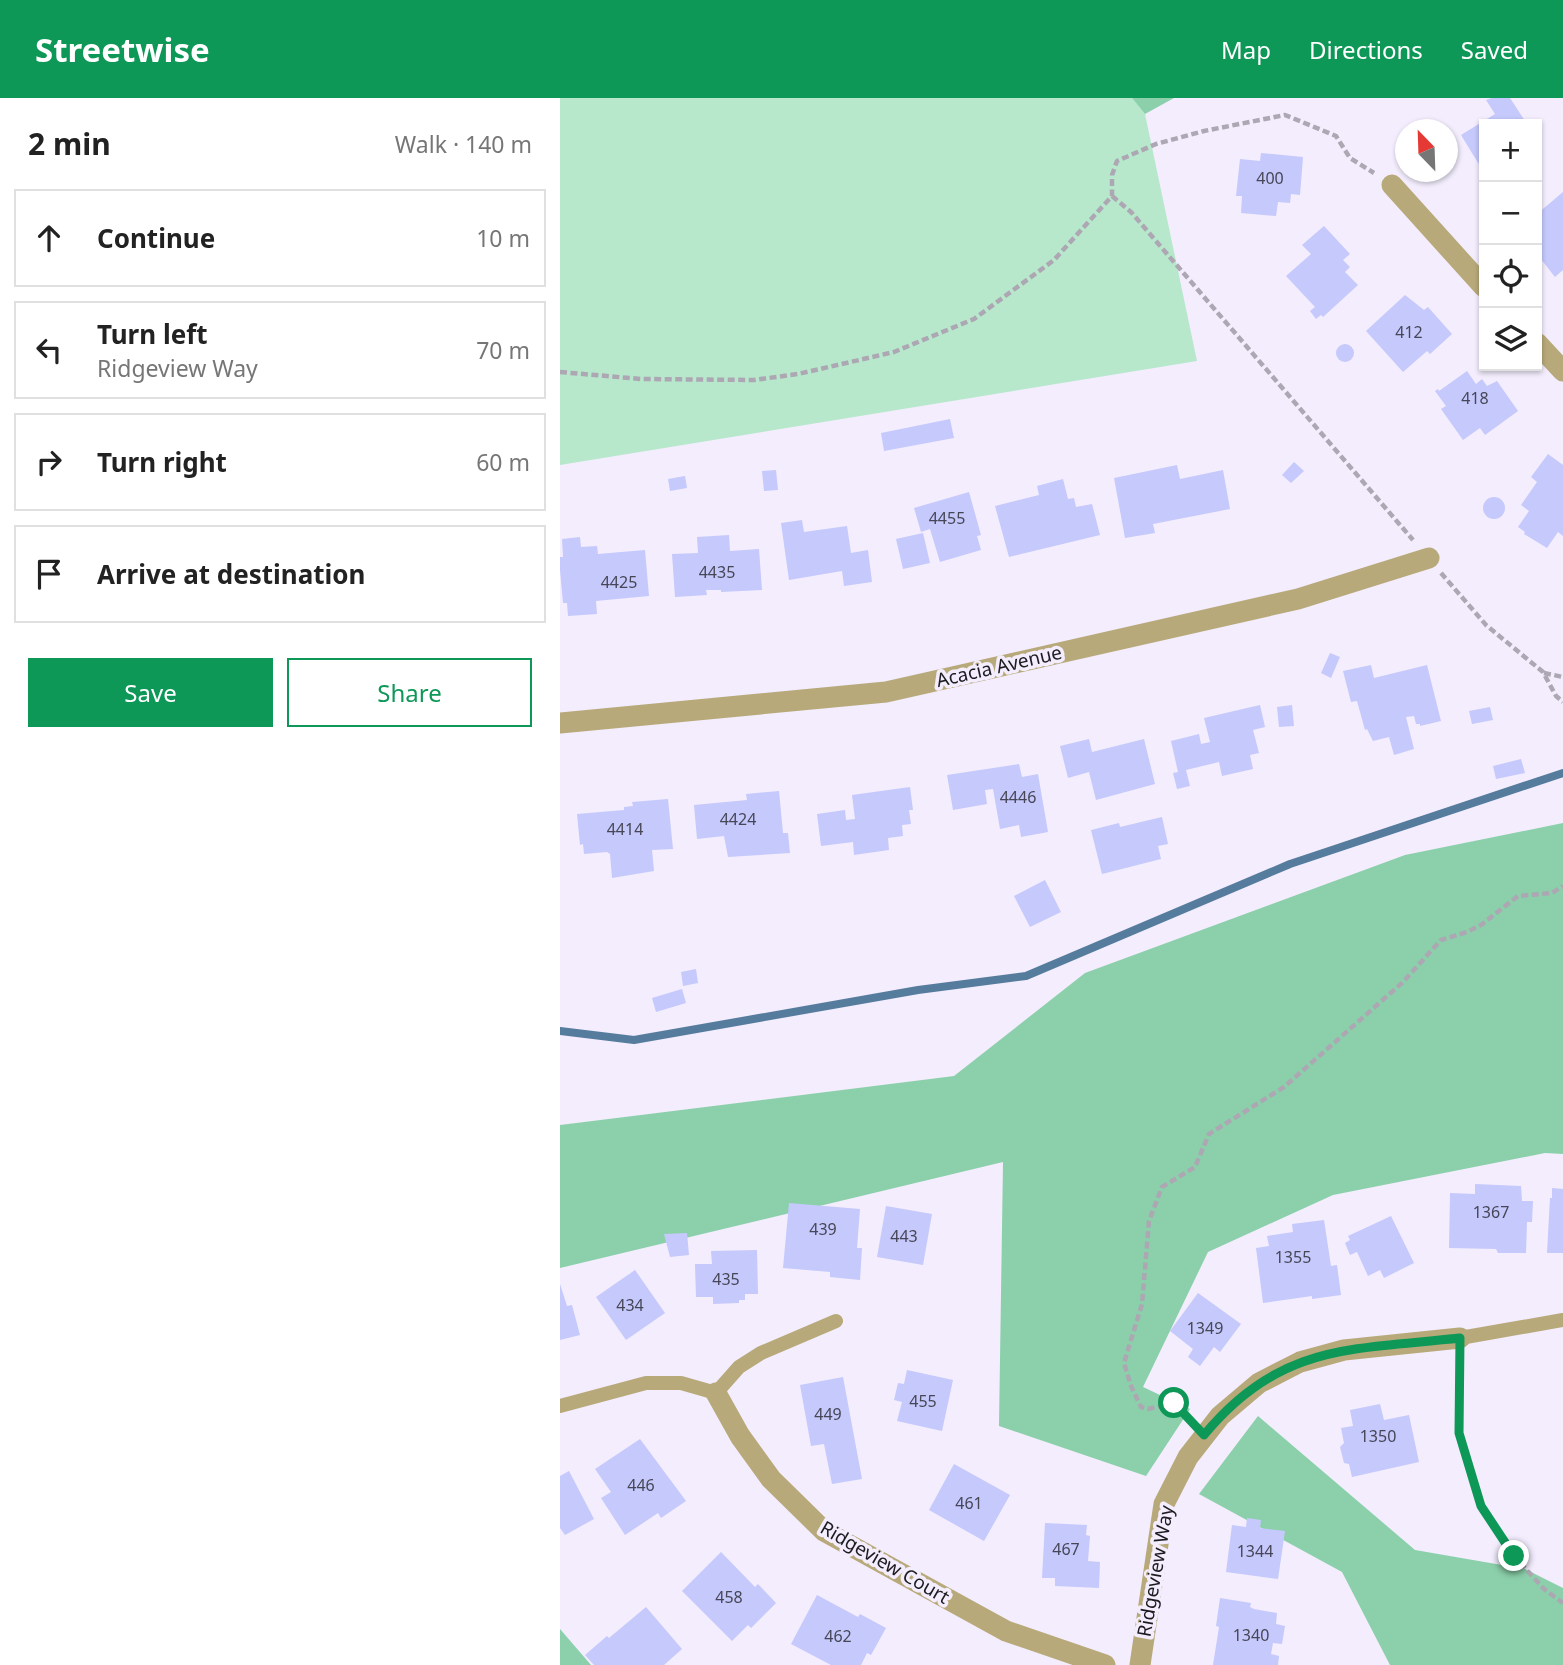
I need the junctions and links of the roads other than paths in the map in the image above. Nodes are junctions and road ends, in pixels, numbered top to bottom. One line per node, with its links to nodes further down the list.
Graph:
1 (1392, 185): 2 (street)
2 (1479, 281)
3 (1542, 348): 4 (street)
4 (1563, 371)
5 (1429, 558): 6 (street, Acacia Avenue)
6 (560, 723)
7 (1563, 1320): 9 (lane)
8 (836, 1321): 10 (lane)
9 (1460, 1338): 13 (street, Ridgeview Way)
10 (716, 1393): 11 (lane); 12 (street, Ridgeview Court)
11 (560, 1406)
12 (1105, 1665)
13 (1140, 1665)

